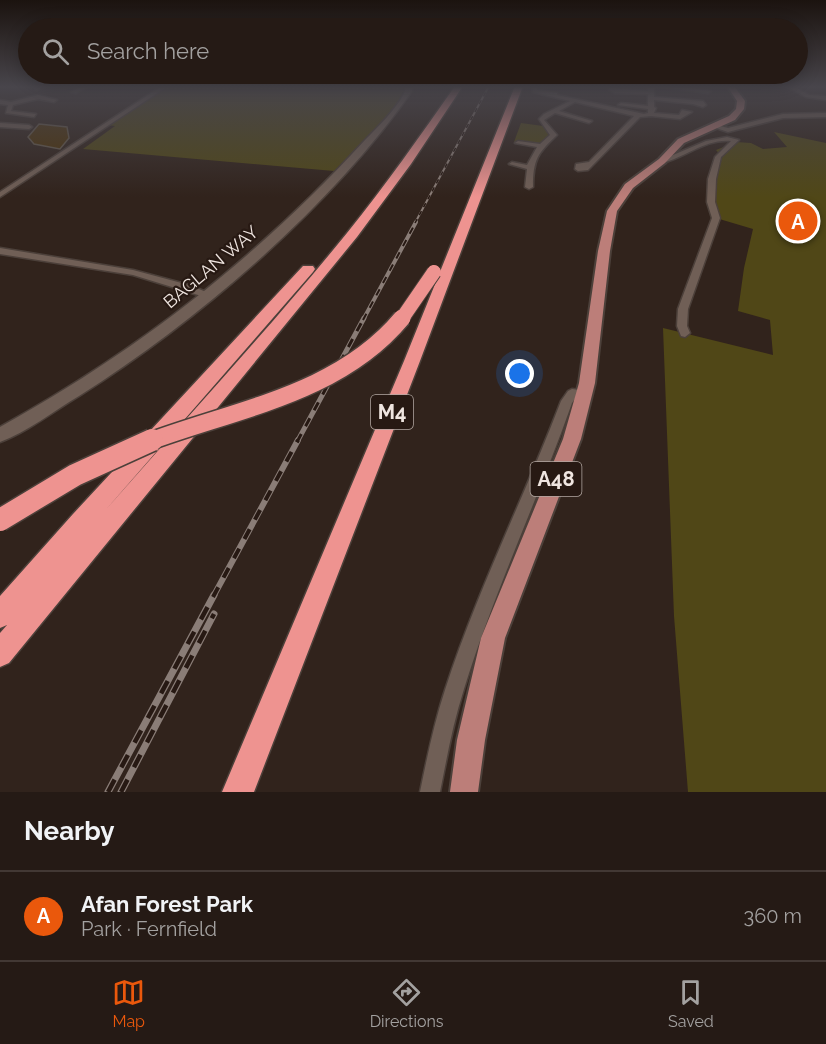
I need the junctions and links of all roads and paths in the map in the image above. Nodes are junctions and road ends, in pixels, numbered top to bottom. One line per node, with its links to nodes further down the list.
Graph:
1 (110, 123): 21 (street)
2 (385, 123): 23 (street, BAGLAN WAY)
3 (426, 123): 28 (highway)
4 (434, 123): 29 (highway)
5 (497, 123): 27 (highway, bridge)
6 (505, 123): 30 (highway, M4)
7 (544, 123): 15 (street)
8 (633, 123): 18 (street)
9 (720, 123): 12 (main road, A48)
10 (756, 123): 12 (street)
11 (0, 125): 13 (street)
12 (713, 126): 16 (main road, A48)
13 (29, 127)
14 (518, 143): 15 (street)
15 (541, 146): 19 (street)
16 (662, 161): 24 (street); 25 (main road, A48)
17 (512, 164): 19 (street)
18 (589, 164)
19 (529, 167): 20 (street)
20 (529, 187)
21 (0, 195)
22 (0, 251): 23 (street)
23 (211, 296): 26 (street, BAGLAN WAY)
24 (685, 333)
25 (584, 394): 31 (street); 32 (main road, A48)
26 (0, 435)
27 (0, 520)
28 (0, 615)
29 (0, 654)
30 (238, 792)
31 (430, 792)
32 (464, 792)

